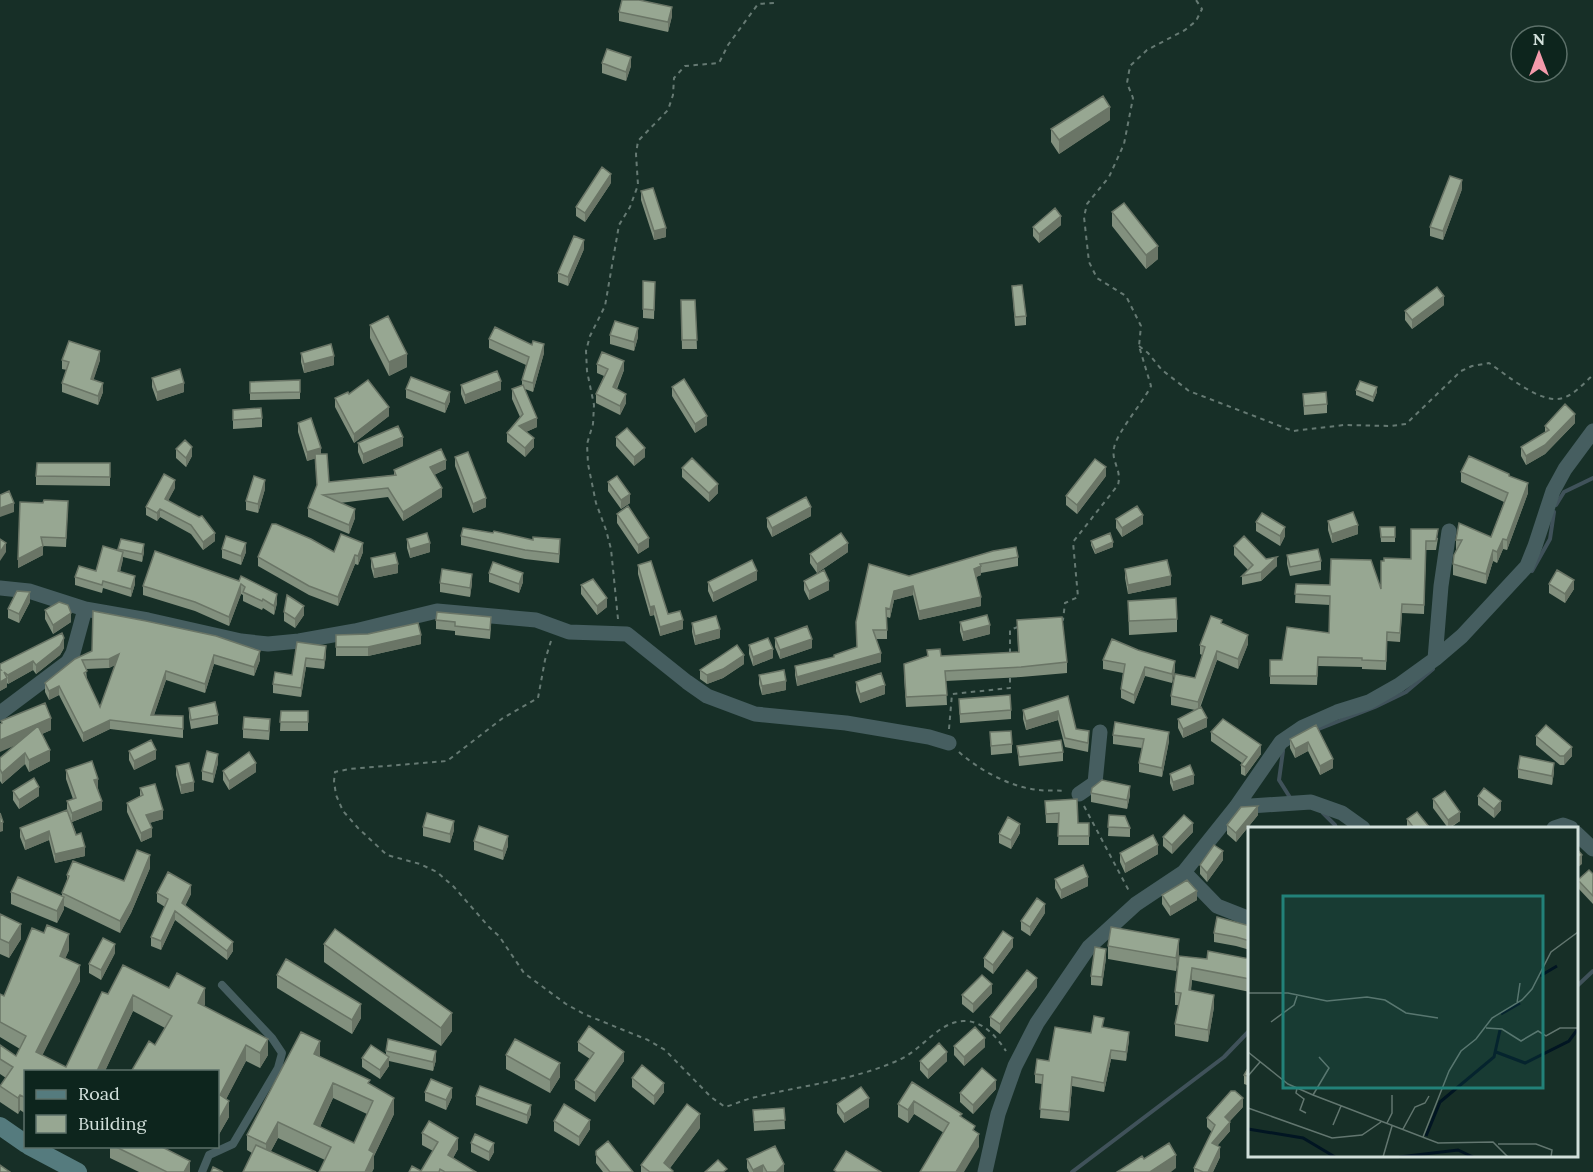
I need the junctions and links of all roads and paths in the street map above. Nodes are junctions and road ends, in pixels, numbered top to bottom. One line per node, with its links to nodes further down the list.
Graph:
1 (776, 0): 12 (path)
2 (1196, 0): 3 (path)
3 (1139, 346): 4 (path); 9 (path)
4 (1593, 375)
5 (1593, 431): 14 (street)
6 (1449, 531): 14 (street)
7 (0, 588): 8 (street)
8 (85, 609): 10 (street); 16 (street)
9 (1052, 621)
10 (556, 626): 12 (street); 28 (path)
11 (1020, 626): 13 (path)
12 (627, 634): 18 (street)
13 (1010, 653)
14 (1435, 659): 20 (street)
15 (1010, 677): 18 (path)
16 (0, 713)
17 (1100, 732): 19 (street)
18 (949, 743): 19 (path)
19 (1079, 794): 25 (path)
20 (1236, 807): 21 (street); 24 (street)
21 (1362, 827)
22 (1578, 835): 23 (street)
23 (1593, 849)
24 (1184, 872): 25 (street); 26 (street)
25 (1136, 904): 28 (street)
26 (1248, 918)
27 (222, 985): 33 (lane)
28 (1015, 1066): 34 (street)
29 (0, 1126): 30 (main road)
30 (24, 1143)
31 (33, 1148): 32 (main road)
32 (78, 1172)
33 (202, 1172)
34 (985, 1172)

